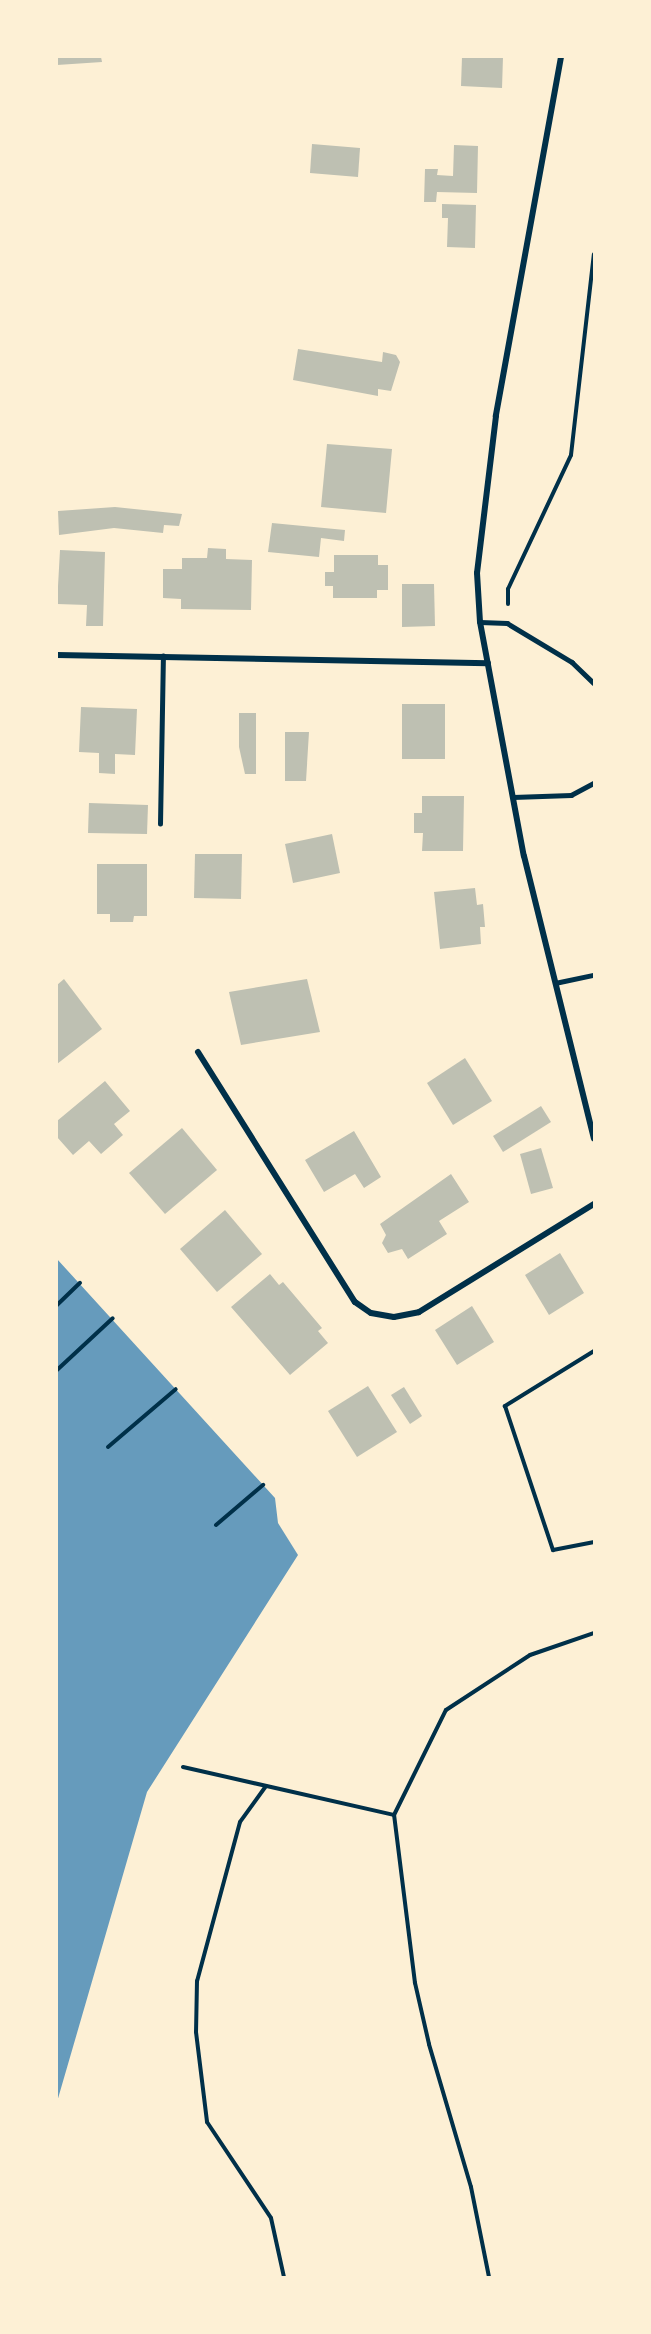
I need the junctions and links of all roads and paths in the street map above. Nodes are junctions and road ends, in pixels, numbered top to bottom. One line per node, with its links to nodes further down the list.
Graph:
1 (561, 57): 3 (street)
2 (594, 254): 4 (path)
3 (480, 622): 4 (lane); 7 (street)
4 (507, 622): 8 (lane)
5 (57, 655): 6 (street)
6 (163, 656): 7 (street); 11 (lane)
7 (488, 663): 10 (street)
8 (594, 683)
9 (594, 783): 10 (lane)
10 (513, 797): 13 (street)
11 (160, 824)
12 (594, 975): 13 (lane)
13 (555, 983): 15 (street)
14 (198, 1052): 16 (street)
15 (594, 1138)
16 (594, 1204)
17 (81, 1283): 18 (path)
18 (57, 1305)
19 (113, 1318): 21 (path)
20 (594, 1351): 26 (path)
21 (57, 1370)
22 (176, 1389): 23 (path)
23 (108, 1447)
24 (263, 1485): 25 (path)
25 (216, 1525)
26 (594, 1542)
27 (594, 1634): 30 (path)
28 (183, 1767): 29 (path)
29 (266, 1786): 30 (path); 31 (path)
30 (394, 1815): 32 (path)
31 (284, 2277)
32 (489, 2277)

